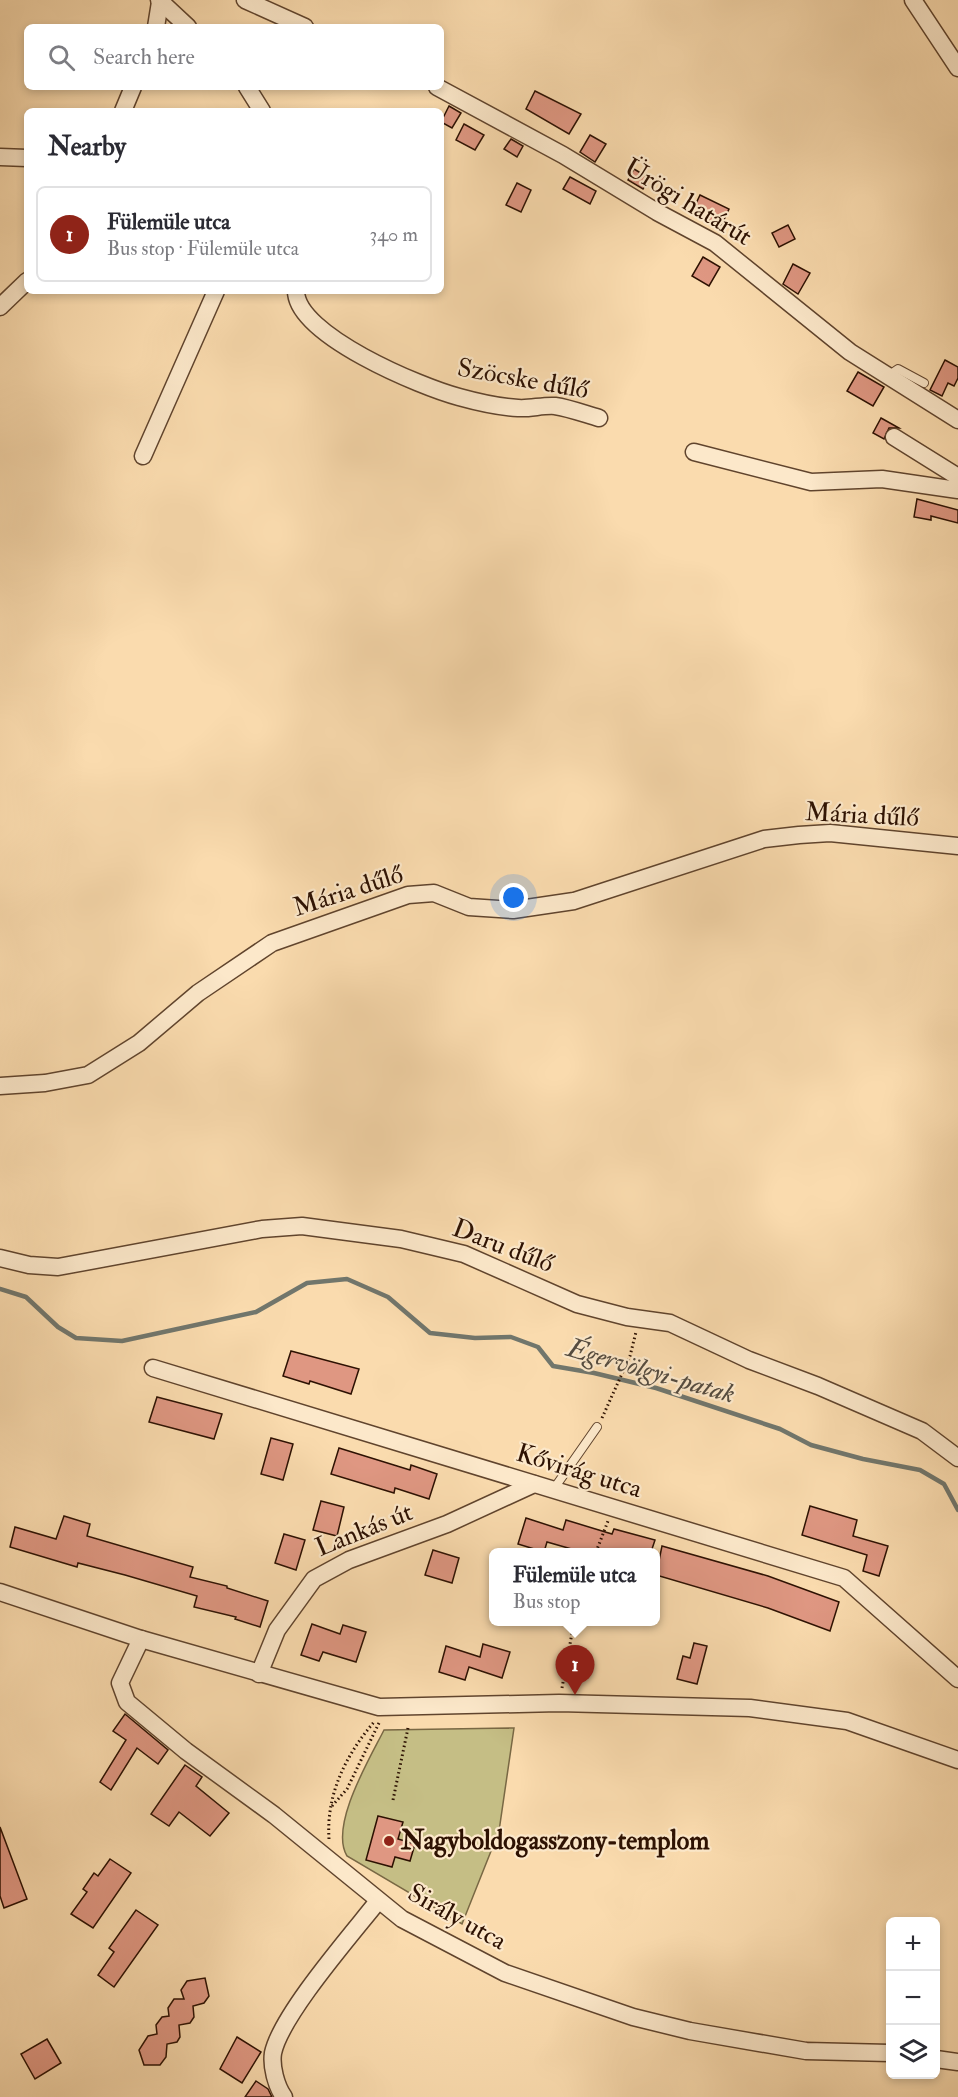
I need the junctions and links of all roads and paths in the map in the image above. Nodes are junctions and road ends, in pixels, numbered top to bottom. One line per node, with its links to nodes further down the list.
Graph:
1 (245, 0): 6 (street)
2 (913, 0): 7 (street)
3 (159, 1): 4 (street); 5 (street)
4 (156, 24)
5 (185, 24)
6 (298, 24)
7 (958, 68)
8 (132, 90): 11 (street)
9 (249, 90): 12 (street)
10 (443, 90): 19 (street, Ürögi határút)
11 (124, 108)
12 (260, 108)
13 (0, 157): 14 (street)
14 (24, 158)
15 (24, 284): 18 (street)
16 (215, 294): 25 (street)
17 (296, 294): 21 (street, Szöcske dűlő)
18 (0, 307)
19 (888, 376): 20 (lane); 22 (street, Ürögi határút)
20 (924, 383)
21 (599, 418)
22 (958, 420)
23 (894, 437): 26 (street)
24 (694, 452): 27 (street)
25 (143, 456)
26 (958, 477)
27 (958, 490)
28 (958, 846): 29 (street, Mária dűlő)
29 (0, 1086)
30 (0, 1258): 34 (street, Daru dűlő)
31 (636, 1337): 33 (path)
32 (153, 1368): 35 (street, Kővirág utca)
33 (597, 1427): 36 (lane)
34 (958, 1458)
35 (534, 1484): 36 (street, Kővirág utca); 42 (street, Lankás út)
36 (553, 1490): 37 (street, Kővirág utca)
37 (612, 1508): 38 (path); 43 (street, Kővirág utca)
38 (597, 1548)
39 (0, 1592): 41 (street)
40 (573, 1626): 44 (path)
41 (141, 1639): 42 (street); 50 (street, Sirály utca)
42 (259, 1674): 45 (street)
43 (958, 1679)
44 (559, 1704): 45 (street); 47 (street)
45 (384, 1710): 49 (path); 49 (path)
46 (408, 1728): 48 (path)
47 (958, 1760)
48 (393, 1800)
49 (331, 1807): 50 (path)
50 (331, 1862): 51 (street, Sirály utca)
51 (378, 1900): 52 (street, Sirály utca); 55 (street)
52 (886, 2053)
53 (940, 2060): 54 (street)
54 (958, 2062)
55 (284, 2097)

